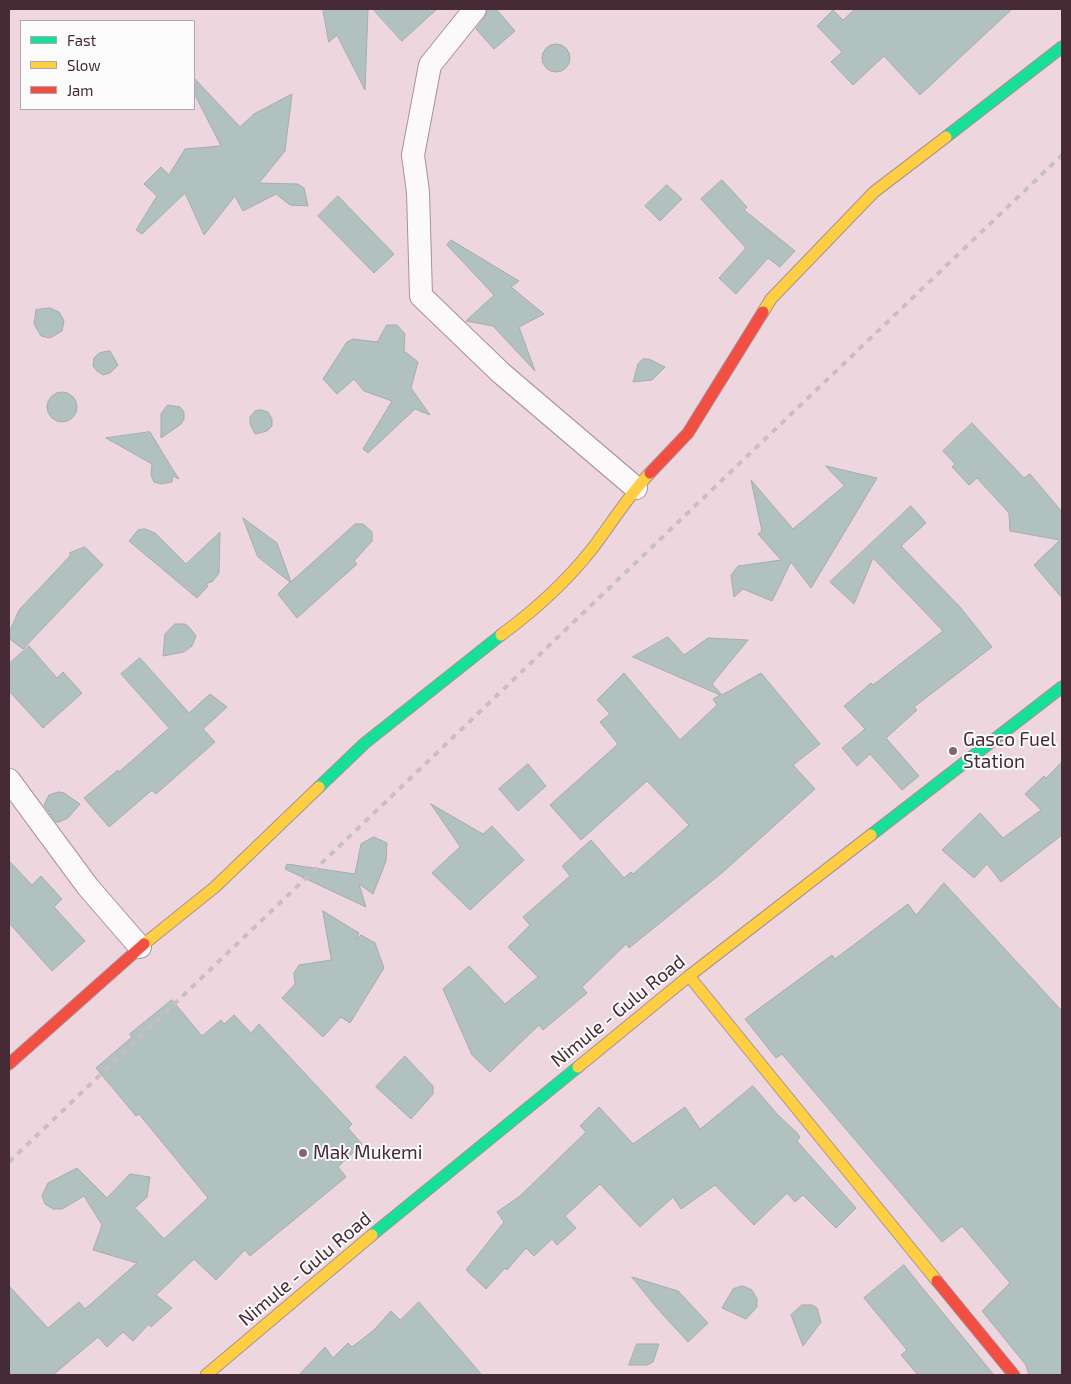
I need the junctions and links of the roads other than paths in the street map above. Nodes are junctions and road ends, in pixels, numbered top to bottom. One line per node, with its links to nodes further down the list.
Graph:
1 (475, 9): 3 (street)
2 (1062, 47): 3 (street)
3 (636, 488): 6 (street)
4 (1062, 687): 7 (street, Nimule - Gulu Road)
5 (9, 780): 6 (street)
6 (140, 947): 8 (street)
7 (689, 976): 9 (street, Nimule - Gulu Road); 10 (street)
8 (9, 1064)
9 (206, 1375)
10 (1014, 1375)

